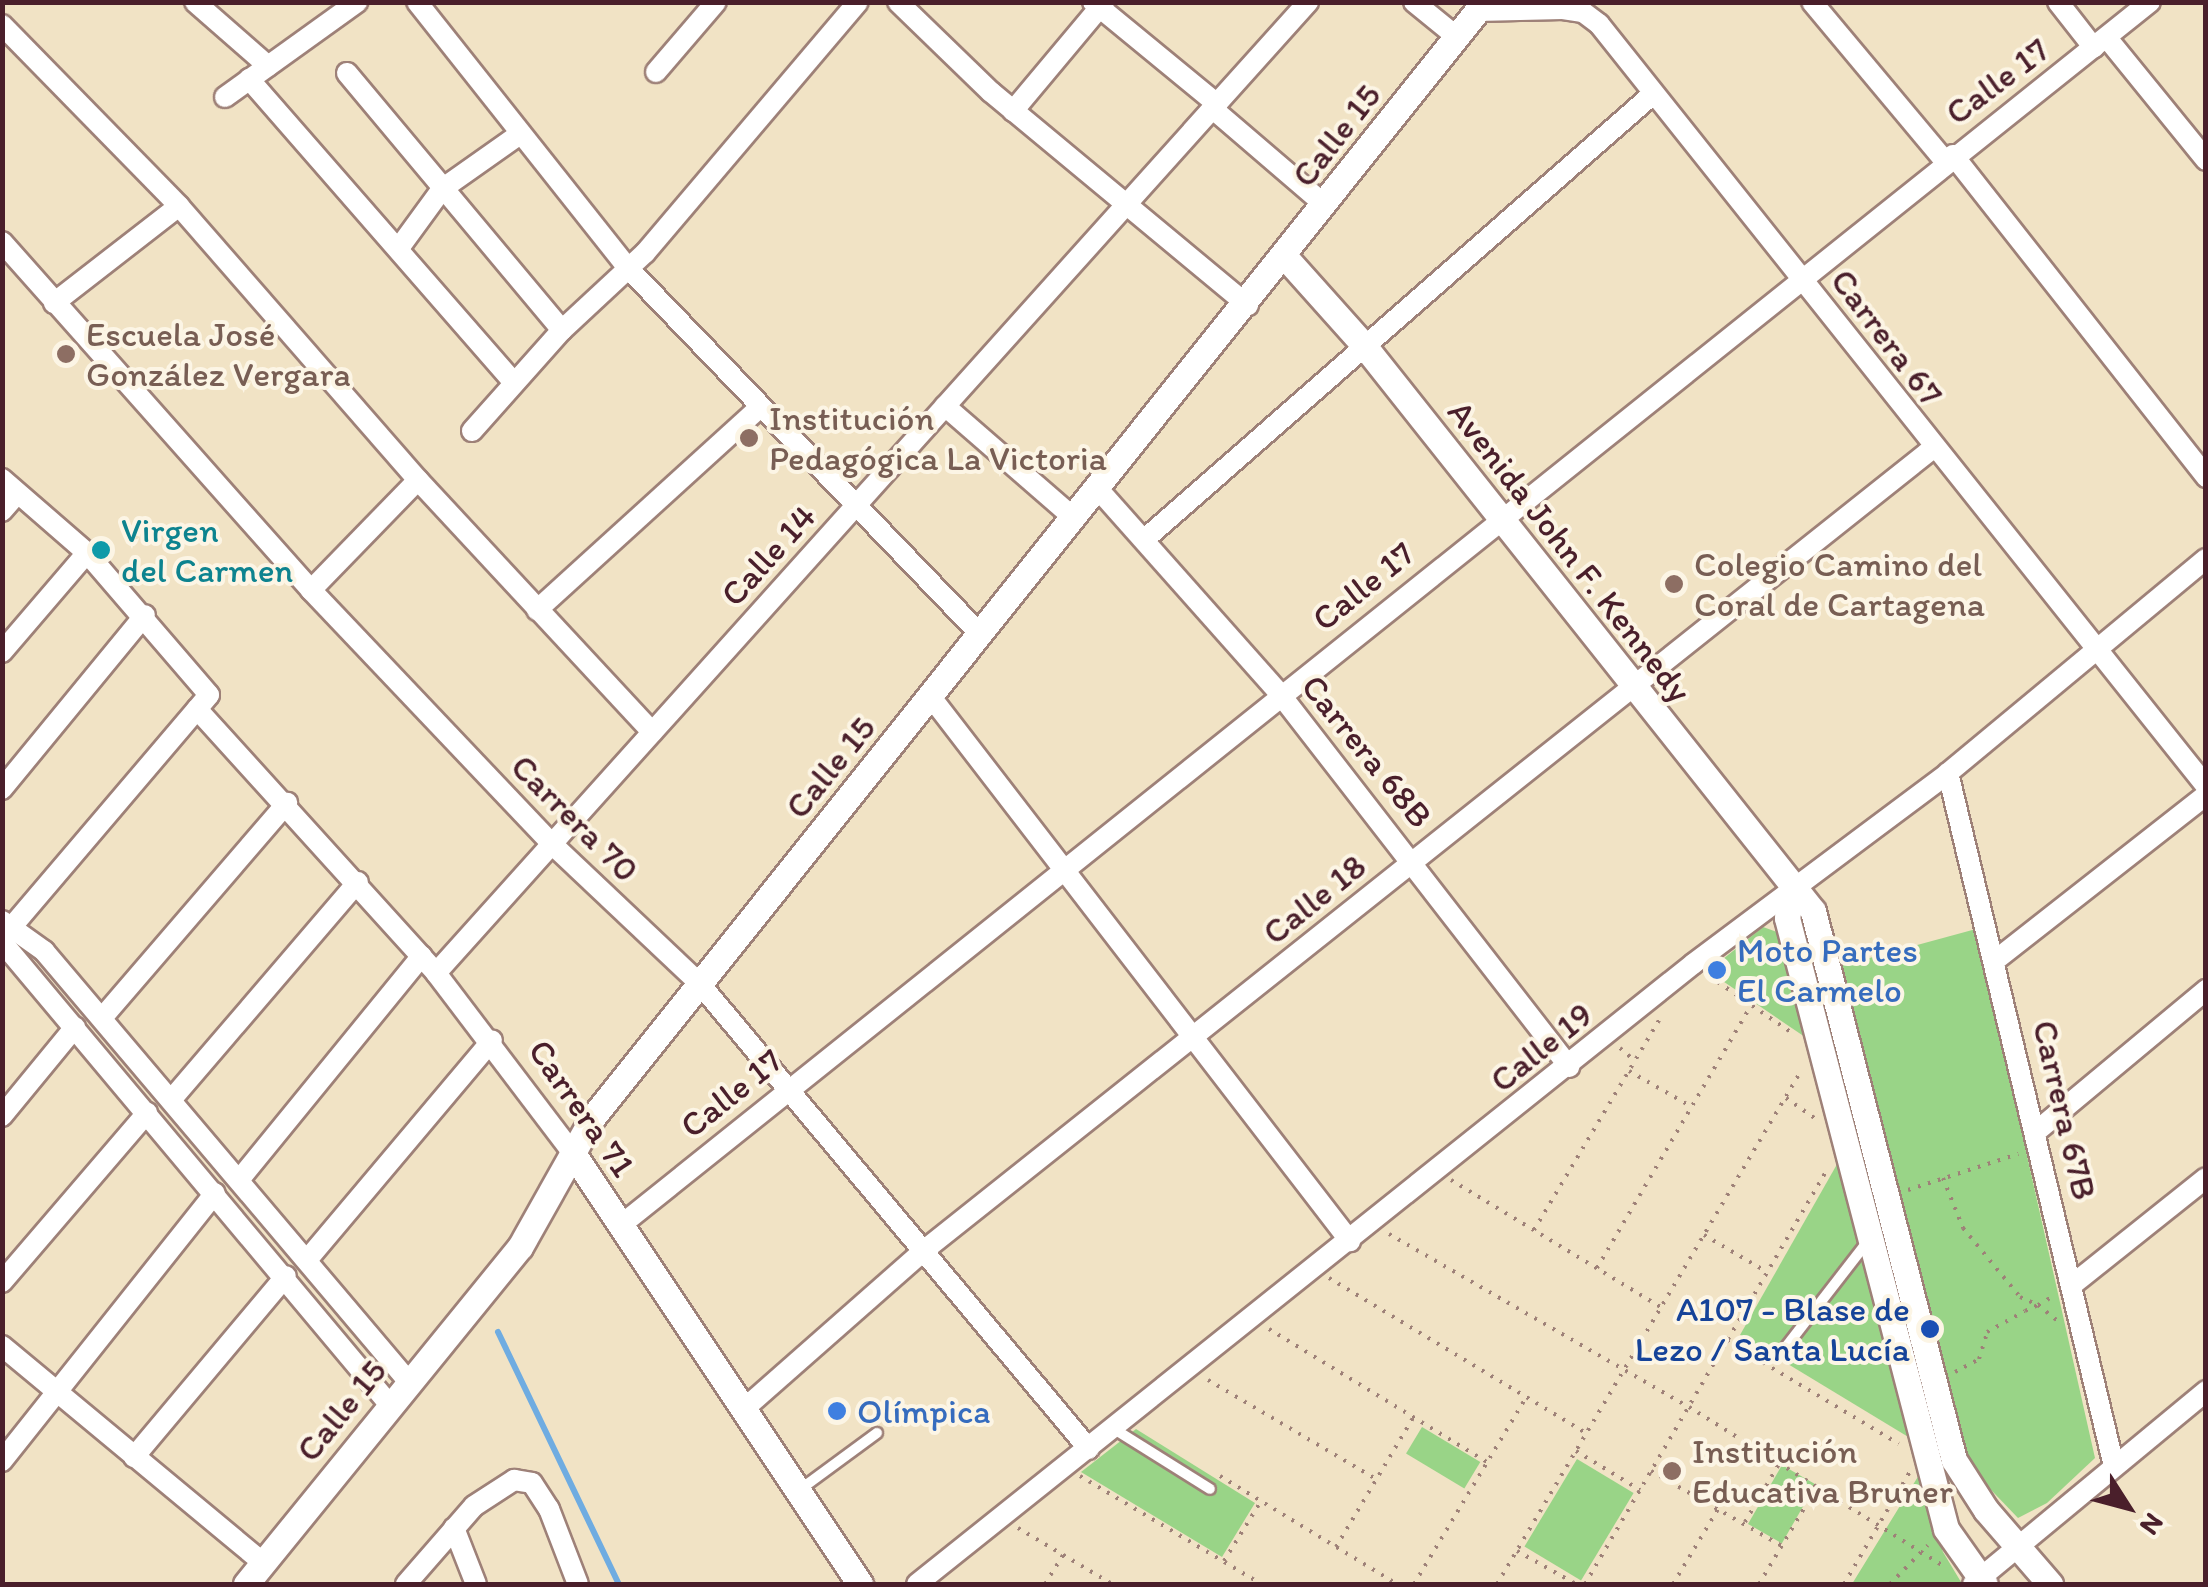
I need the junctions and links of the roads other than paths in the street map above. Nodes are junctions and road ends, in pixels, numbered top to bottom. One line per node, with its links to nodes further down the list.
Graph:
1 (195, 2): 18 (street)
2 (357, 2): 18 (street)
3 (417, 2): 26 (street)
4 (716, 2): 19 (street)
5 (858, 2): 36 (street)
6 (1308, 2): 24 (street, Calle 14)
7 (1414, 2): 16 (street)
8 (1812, 2): 27 (street)
9 (2058, 2): 17 (street)
10 (2150, 2): 17 (street, Calle 17)
11 (902, 4): 25 (street)
12 (1099, 4): 24 (street); 25 (street)
13 (1567, 6): 14 (street, Carrera 67); 22 (street, Carrera 67)
14 (1481, 7): 16 (street, Calle 15)
15 (2, 25): 32 (street)
16 (1458, 38): 31 (street, Calle 15)
17 (2100, 43): 27 (street, Calle 17); 28 (street)
18 (268, 66): 21 (street)
19 (656, 72)
20 (347, 73): 29 (street)
21 (249, 79): 23 (street); 34 (street)
22 (1653, 94): 37 (street, Carrera 67); 41 (street)
23 (226, 97)
24 (1215, 106): 30 (street, Calle 14); 31 (street)
25 (1013, 111): 30 (street)
26 (520, 134): 29 (street); 36 (street)
27 (1949, 158): 37 (street, Calle 17); 47 (street)
28 (2206, 160)
29 (442, 189): 34 (street); 40 (street)
30 (1126, 204): 39 (street); 43 (street, Calle 14)
31 (1325, 205): 35 (street, Calle 15)
32 (179, 206): 38 (street); 48 (street)
33 (2, 242): 38 (street, Carrera 70)
34 (400, 248): 42 (street)
35 (1286, 258): 39 (street, Calle 15); 41 (street, Avenida John F. Kennedy)
36 (629, 269): 40 (street); 44 (street)
37 (1800, 278): 46 (street, Carrera 67); 54 (street, Calle 17)
38 (54, 303): 58 (street, Carrera 70)
39 (1248, 305): 50 (street, Calle 15)
40 (562, 330): 42 (street)
41 (1362, 343): 54 (street, Avenida John F. Kennedy); 55 (street)
42 (514, 383): 45 (street)
43 (946, 406): 51 (street, Calle 14); 53 (street)
44 (758, 408): 51 (street); 59 (street)
45 (472, 431)
46 (1932, 450): 62 (street, Carrera 67); 64 (street, Calle 18)
47 (2206, 477)
48 (418, 480): 58 (street); 59 (street)
49 (10, 486): 52 (street); 56 (street, Carrera 71)
50 (1099, 490): 53 (street, Calle 15); 55 (street, Carrera 68B)
51 (856, 506): 61 (street); 68 (street, Calle 14)
52 (2, 511)
53 (1075, 519): 61 (street, Calle 15)
54 (1499, 519): 64 (street, Avenida John F. Kennedy); 65 (street, Calle 17)
55 (1145, 539): 65 (street, Carrera 68B)
56 (88, 553): 60 (street, Carrera 71); 63 (street)
57 (2206, 559): 62 (street, Calle 19)
58 (311, 590): 74 (street, Carrera 70)
59 (537, 610): 68 (street)
60 (145, 615): 67 (street, Carrera 71); 71 (street)
61 (981, 636): 66 (street, Calle 15)
62 (2094, 649): 69 (street, Calle 19); 70 (street, Carrera 67)
63 (2, 652)
64 (1634, 690): 75 (street, Calle 18); 78 (street, Avenida John F. Kennedy)
65 (1280, 694): 75 (street, Carrera 68B); 76 (street, Calle 17)
66 (931, 697): 76 (street); 83 (street, Calle 15)
67 (203, 702): 73 (street, Carrera 71); 79 (street)
68 (652, 732): 74 (street, Calle 14)
69 (1948, 773): 78 (street, Calle 19); 81 (street, Carrera 67B)
70 (2206, 786)
71 (2, 789)
72 (2206, 795): 81 (street)
73 (287, 803): 77 (street, Carrera 71); 85 (street)
74 (552, 844): 82 (street, Calle 14); 83 (street, Carrera 70)
75 (1414, 861): 87 (street, Calle 18); 89 (street, Carrera 68B)
76 (1064, 867): 87 (street); 90 (street, Calle 17)
77 (358, 882): 80 (street, Carrera 71); 91 (street)
78 (1792, 892): 89 (street, Calle 19); 100 (street); 123 (street, Avenida John F. Kennedy)
79 (5, 932): 85 (street); 86 (street)
80 (422, 956): 82 (street, Carrera 71); 97 (street)
81 (1996, 959): 94 (street, Carrera 67B)
82 (436, 973): 88 (street, Carrera 71)
83 (700, 984): 90 (street, Carrera 70); 95 (street, Calle 15)
84 (2206, 990): 94 (street)
85 (102, 1018): 91 (street)
86 (75, 1028): 92 (street); 93 (street)
87 (1196, 1034): 101 (street); 102 (street, Calle 18)
88 (492, 1040): 95 (street, Carrera 71); 103 (street)
89 (1569, 1066): 101 (street, Calle 19)
90 (790, 1086): 99 (street, Calle 17); 102 (street, Carrera 70)
91 (171, 1100): 97 (street)
92 (147, 1113): 98 (street); 105 (street)
93 (2, 1116)
94 (2040, 1138): 106 (street, Carrera 67B)
95 (574, 1155): 99 (street, Carrera 71); 109 (street, Calle 15)
96 (2206, 1178): 106 (street)
97 (239, 1180): 103 (street)
98 (215, 1193): 104 (street); 111 (street)
99 (620, 1225): 113 (street, Carrera 71)
100 (1872, 1237): 108 (lane); 125 (street)
101 (1350, 1242): 114 (street, Calle 19)
102 (922, 1252): 113 (street, Calle 18); 116 (street, Carrera 70)
103 (307, 1260): 109 (street)
104 (286, 1276): 112 (street); 117 (street)
105 (2, 1282)
106 (2072, 1285): 119 (street, Carrera 67B)
107 (2, 1346): 111 (street)
108 (1785, 1348)
109 (409, 1382): 112 (street, Calle 15)
110 (2206, 1390): 119 (street)
111 (54, 1391): 117 (street); 118 (street)
112 (390, 1405): 124 (street, Calle 15)
113 (744, 1409): 121 (street, Carrera 71)
114 (1114, 1430): 116 (street, Calle 19); 120 (lane)
115 (877, 1433): 121 (lane)
116 (1089, 1449): 131 (street, Calle 19)
117 (134, 1457): 124 (street)
118 (2, 1461)
119 (2113, 1462): 123 (street)
120 (1210, 1489)
121 (798, 1492): 130 (street, Carrera 71)
122 (454, 1528): 127 (street); 128 (street); 129 (street)
123 (2018, 1545): 125 (street); 132 (street, Avenida John F. Kennedy)
124 (263, 1563): 126 (street, Calle 15)
125 (1979, 1583)
126 (246, 1584)
127 (406, 1584)
128 (476, 1584)
129 (578, 1584)
130 (860, 1584)
131 (917, 1584)
132 (2050, 1584)

